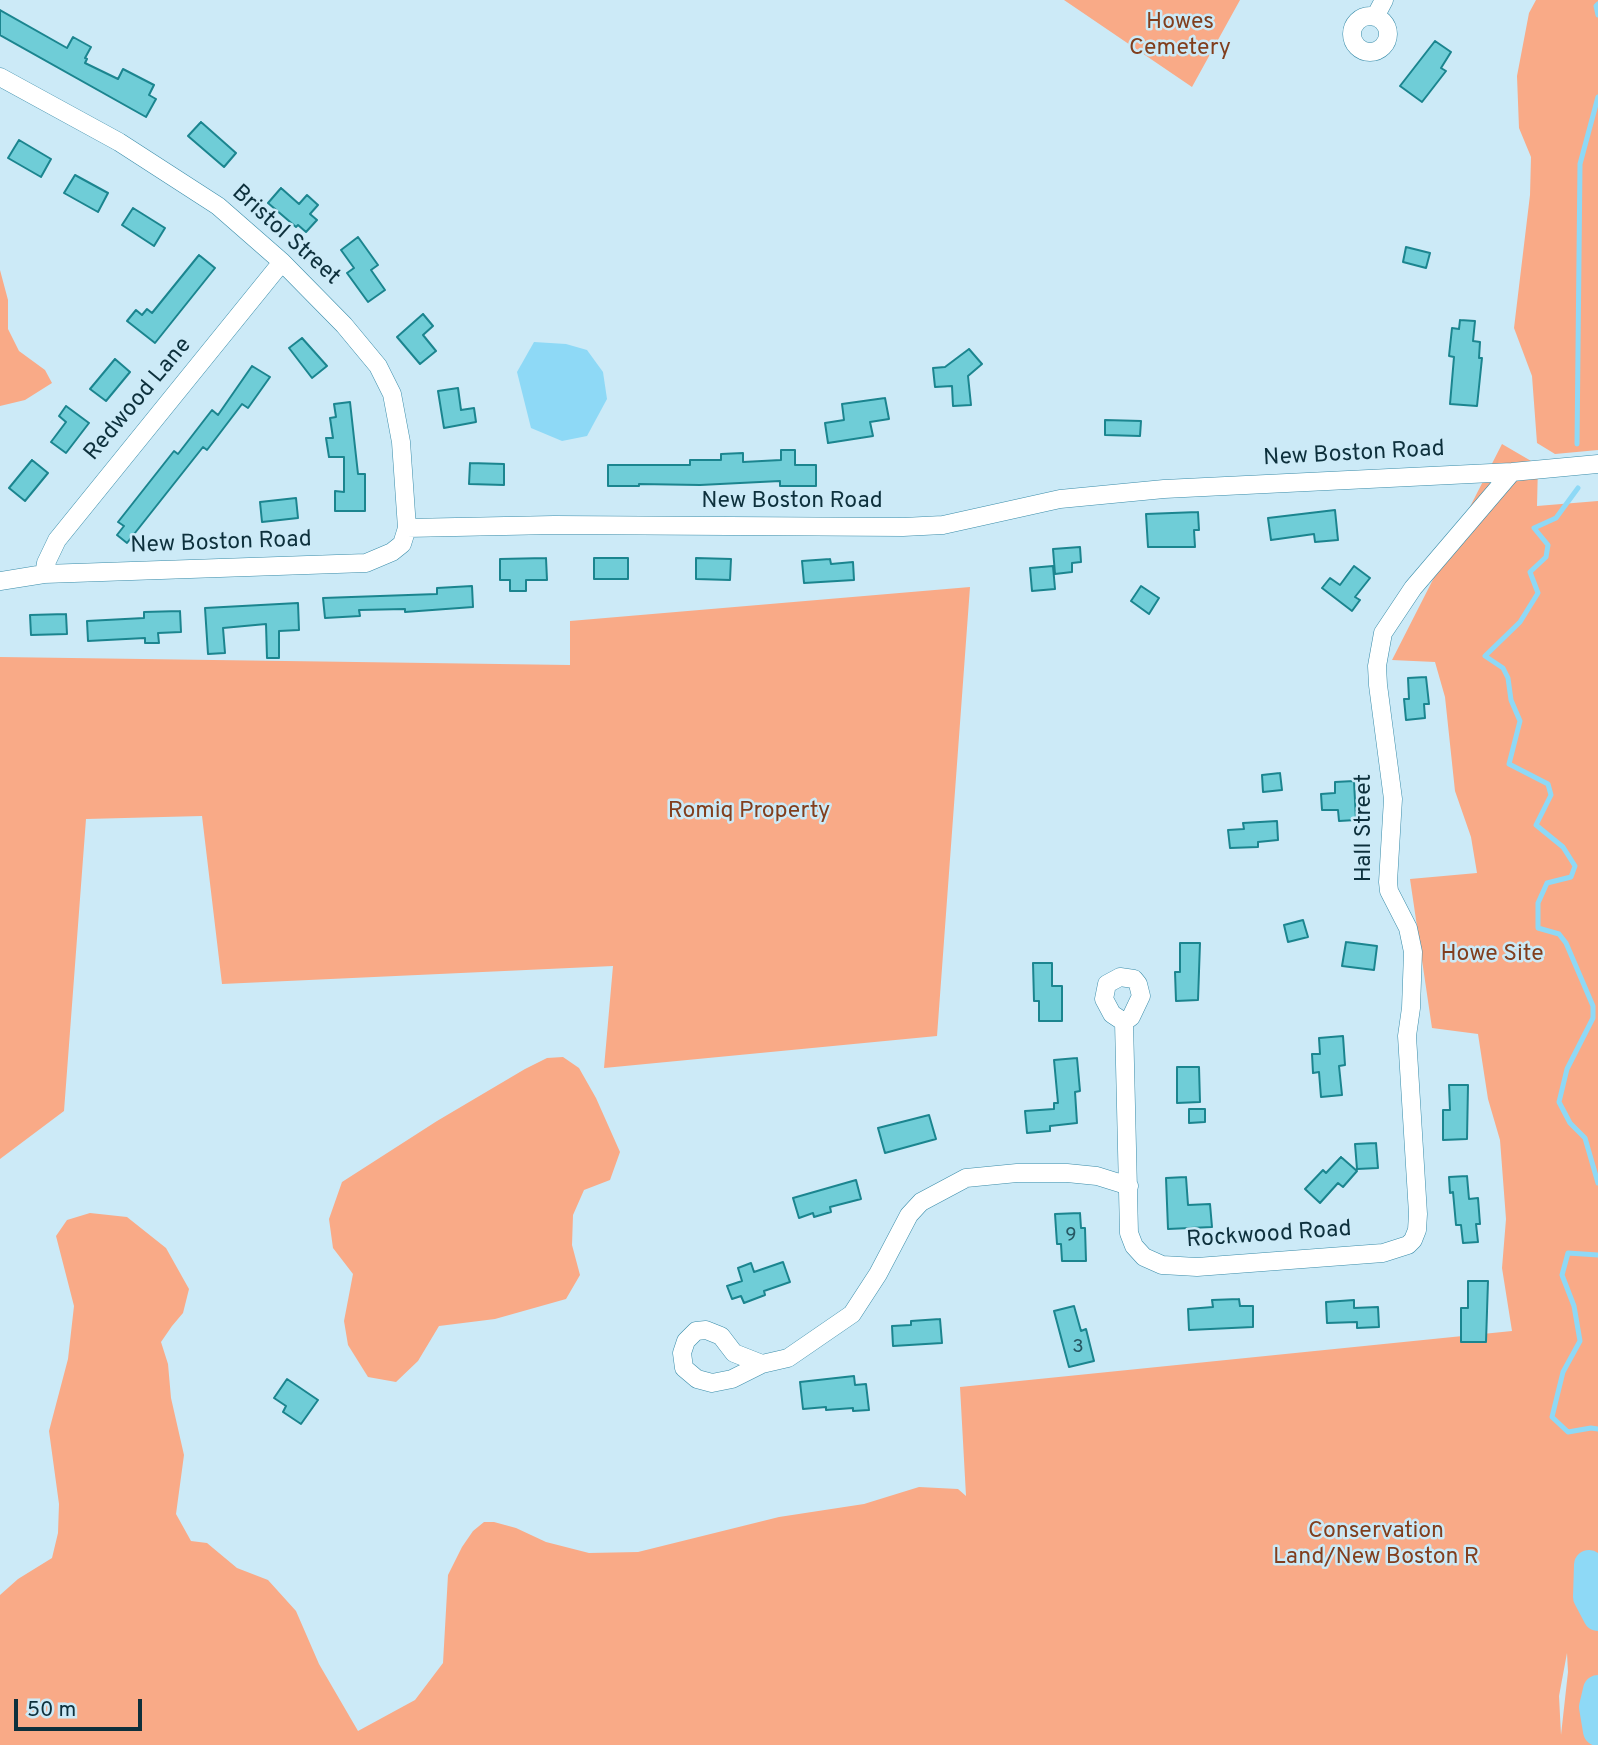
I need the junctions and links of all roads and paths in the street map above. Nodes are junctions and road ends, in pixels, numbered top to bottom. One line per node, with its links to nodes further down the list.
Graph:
1 (1384, 0): 2 (street)
2 (1375, 17)
3 (0, 77): 4 (street, Bristol Street)
4 (282, 262): 7 (street, Bristol Street); 8 (street, Redwood Lane)
5 (1598, 464): 6 (street, New Boston Road)
6 (1512, 472): 7 (street, New Boston Road); 12 (street, Hall Street)
7 (407, 528): 8 (street, New Boston Road)
8 (44, 574): 9 (street, New Boston Road)
9 (0, 581)
10 (1124, 1022): 11 (street, Rockwood Road)
11 (1129, 1186): 12 (street, Rockwood Road); 13 (street)
12 (1390, 1251)
13 (762, 1364)

